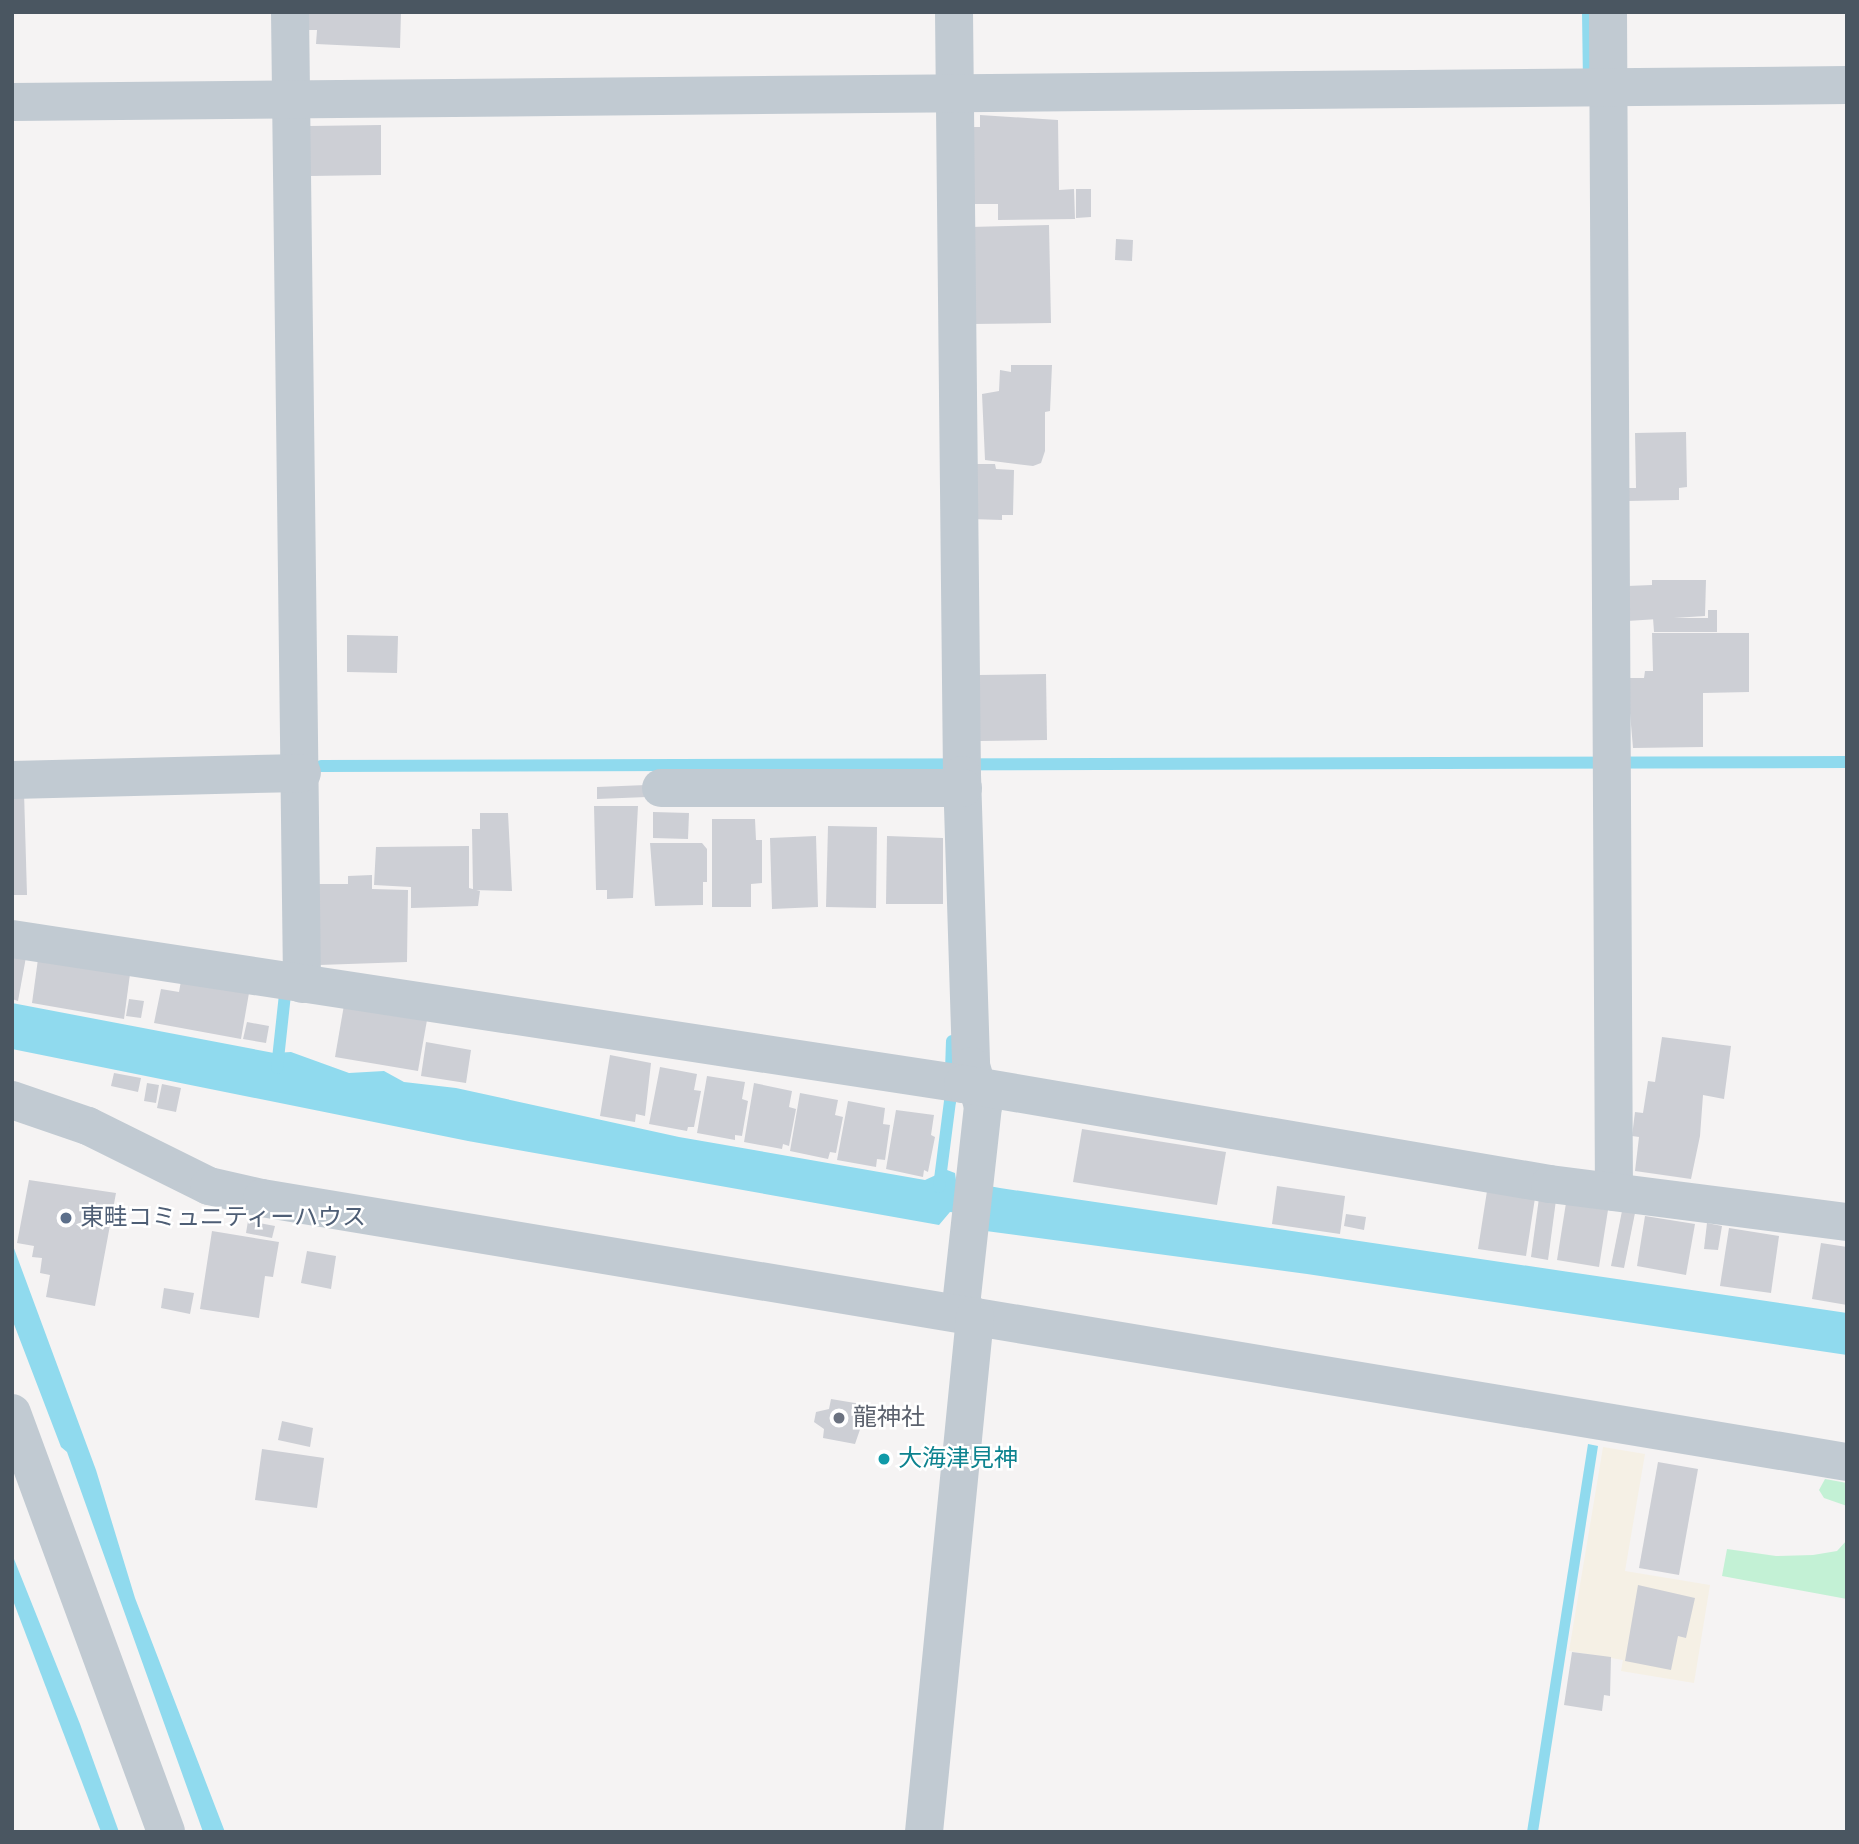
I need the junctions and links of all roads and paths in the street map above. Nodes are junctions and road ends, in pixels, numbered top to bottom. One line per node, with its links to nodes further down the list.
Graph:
1 (290, 12): 7 (street)
2 (954, 12): 6 (street)
3 (1608, 12): 5 (street)
4 (1847, 85): 5 (street)
5 (1595, 87): 6 (street); 17 (street)
6 (943, 92): 7 (street); 10 (street)
7 (282, 99): 8 (street); 9 (street)
8 (12, 102)
9 (292, 773): 11 (street); 14 (street)
10 (956, 778): 12 (street); 15 (street)
11 (12, 780)
12 (661, 788)
13 (12, 939): 14 (street)
14 (290, 982): 15 (street)
15 (960, 1083): 17 (street); 19 (street)
16 (12, 1100): 19 (street)
17 (1614, 1192): 18 (street)
18 (1847, 1222)
19 (967, 1316): 21 (street); 23 (street)
20 (12, 1413): 22 (street)
21 (1847, 1462)
22 (166, 1832)
23 (924, 1832)

